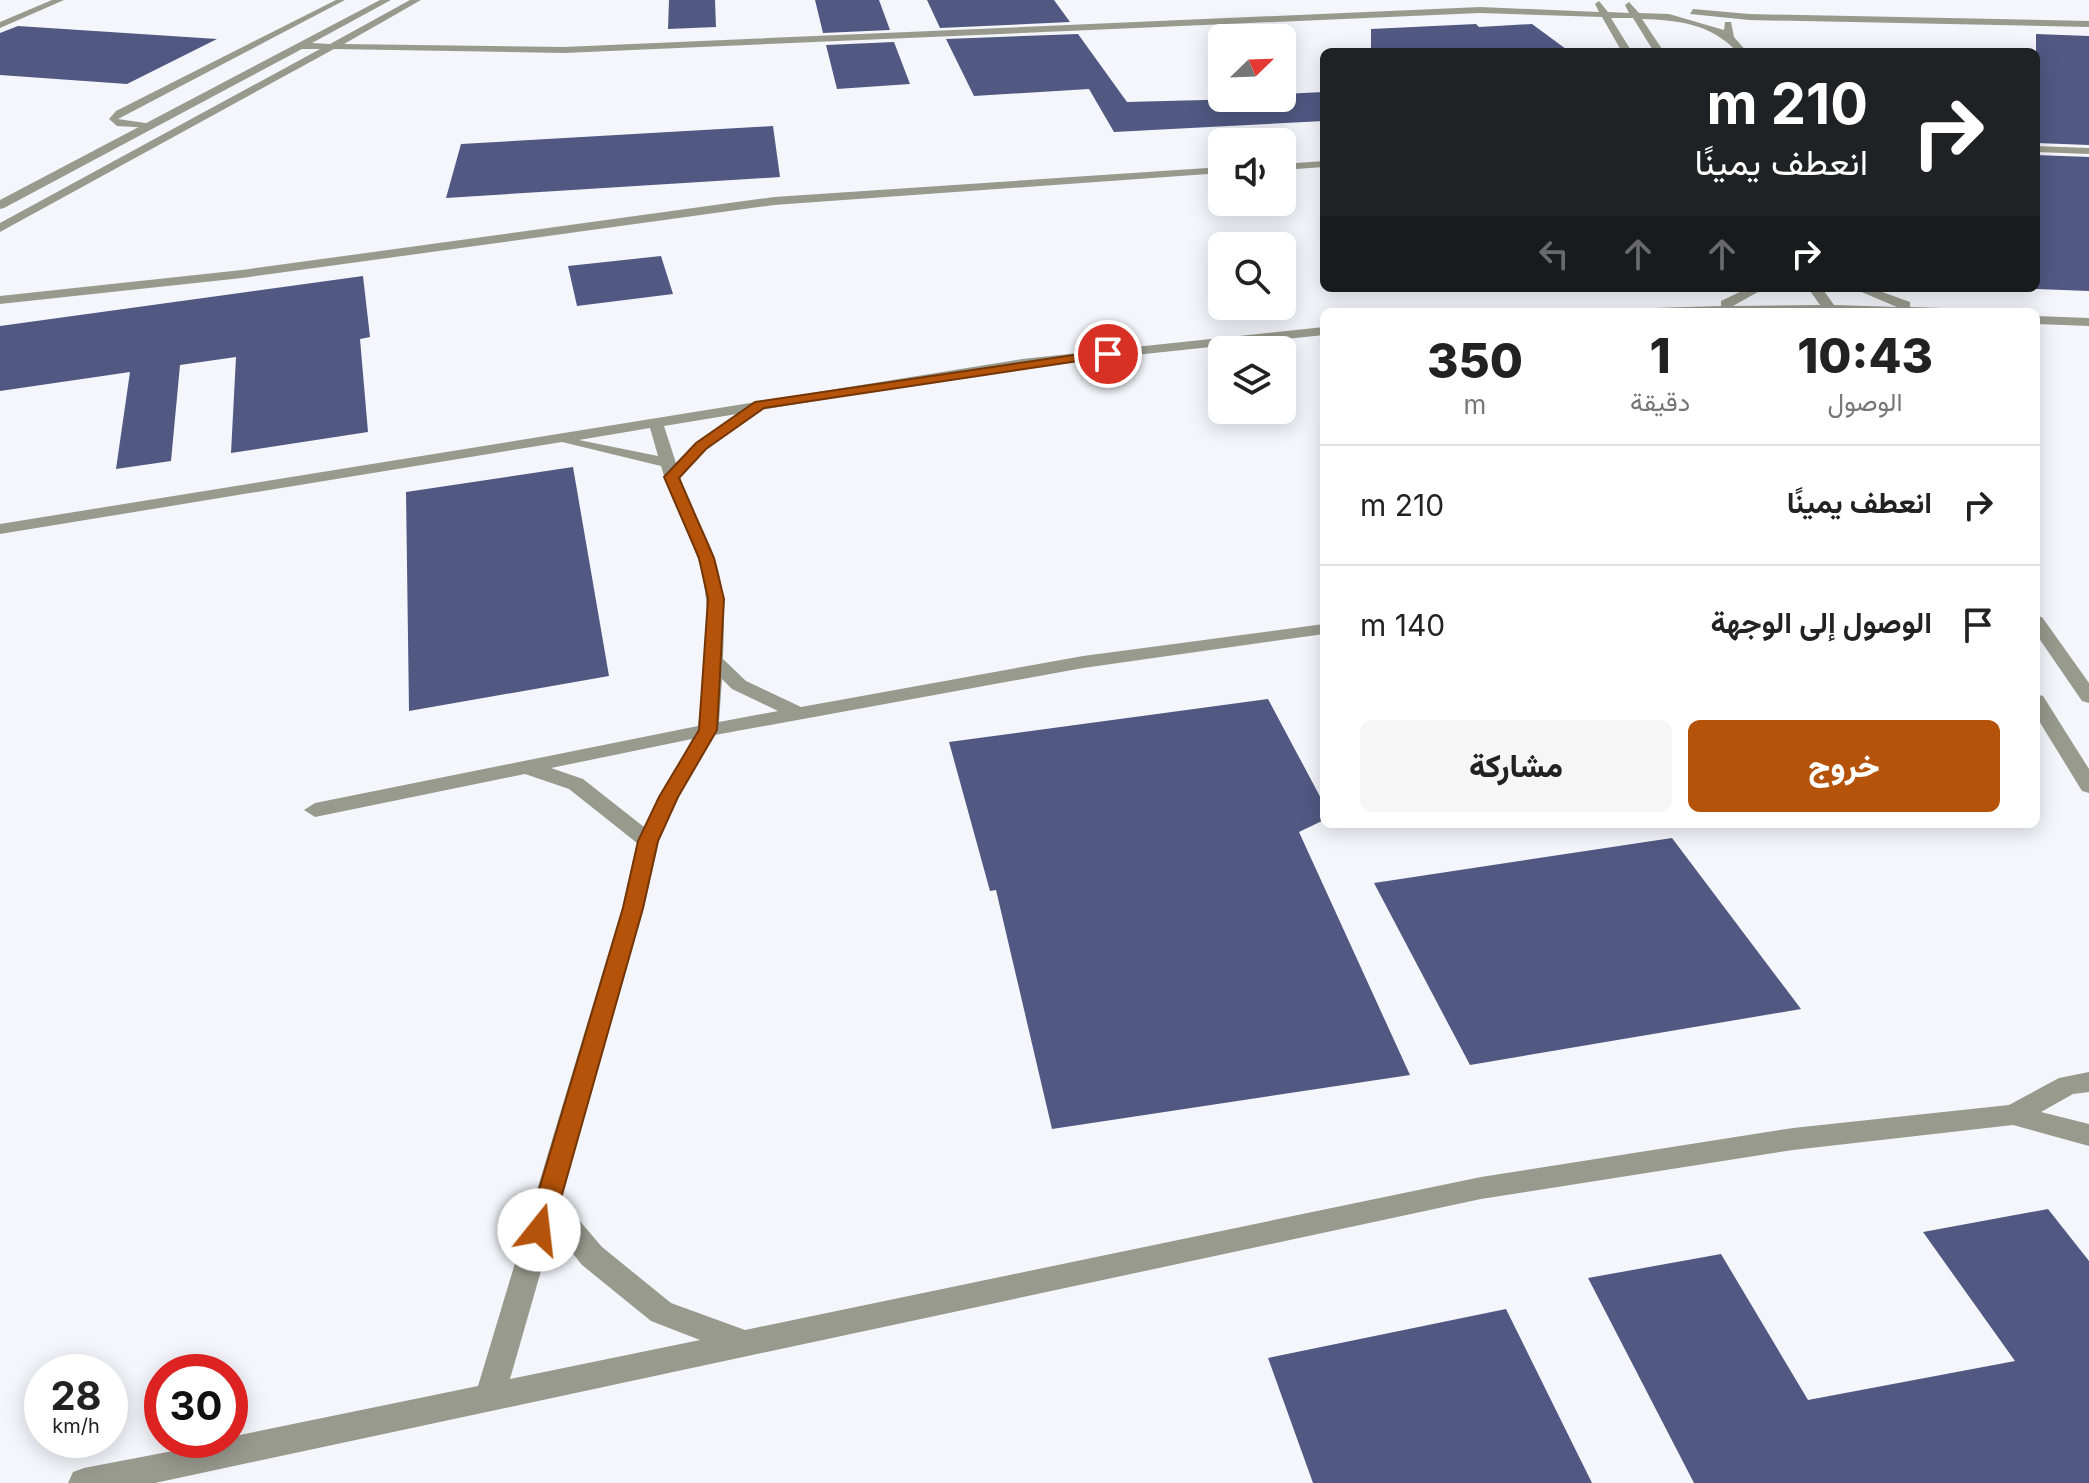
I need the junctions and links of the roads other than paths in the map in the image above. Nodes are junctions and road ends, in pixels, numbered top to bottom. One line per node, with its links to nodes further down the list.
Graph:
1 (60, 0): 15 (street)
2 (341, 0): 26 (lane)
3 (387, 0): 19 (street)
4 (417, 0): 16 (street)
5 (1598, 0): 11 (street)
6 (1626, 0): 12 (street)
7 (1581, 3): 10 (street)
8 (1655, 5): 13 (street)
9 (1531, 11): 10 (street); 17 (street); 24 (street)
10 (1547, 11): 11 (street)
11 (1604, 13): 12 (street); 17 (street)
12 (1634, 14): 18 (street); 22 (street)
13 (1737, 17): 14 (street); 18 (street)
14 (2089, 24)
15 (0, 25)
16 (367, 27): 20 (street); 24 (street)
17 (1612, 29): 21 (street)
18 (1729, 37): 23 (street)
19 (303, 46): 20 (street); 26 (street)
20 (329, 48): 24 (street); 25 (street)
21 (1624, 48)
22 (1656, 48)
23 (1739, 48)
24 (389, 50): 25 (street)
25 (297, 65): 33 (street)
26 (149, 126): 32 (street)
27 (2040, 149): 28 (street)
28 (2089, 151)
29 (1320, 164): 30 (street)
30 (1296, 166)
31 (1208, 171): 37 (street)
32 (0, 205)
33 (0, 228)
34 (0, 290): 37 (street)
35 (1752, 292): 39 (street)
36 (1870, 292): 40 (street)
37 (17, 297): 38 (street)
38 (0, 300)
39 (1714, 308)
40 (1916, 308)
41 (2040, 320): 42 (street)
42 (2089, 322)
43 (1320, 331): 44 (street)
44 (760, 405): 45 (street); 47 (street)
45 (656, 423): 46 (street); 47 (street)
46 (554, 439): 47 (street); 48 (street)
47 (669, 470): 51 (street)
48 (0, 529)
49 (2040, 627): 52 (street)
50 (1320, 630): 54 (street)
51 (714, 660): 54 (street); 55 (street)
52 (2089, 697)
53 (2040, 706): 57 (street)
54 (801, 715): 55 (street)
55 (708, 730): 56 (street); 59 (street)
56 (526, 767): 58 (street); 59 (street)
57 (2089, 786)
58 (315, 810)
59 (648, 841): 63 (street)
60 (2089, 1082): 61 (street)
61 (2013, 1115): 62 (street); 64 (street)
62 (2089, 1135)
63 (547, 1202): 64 (street); 65 (street)
64 (744, 1343): 65 (street)
65 (490, 1396): 66 (street)
66 (84, 1483)

